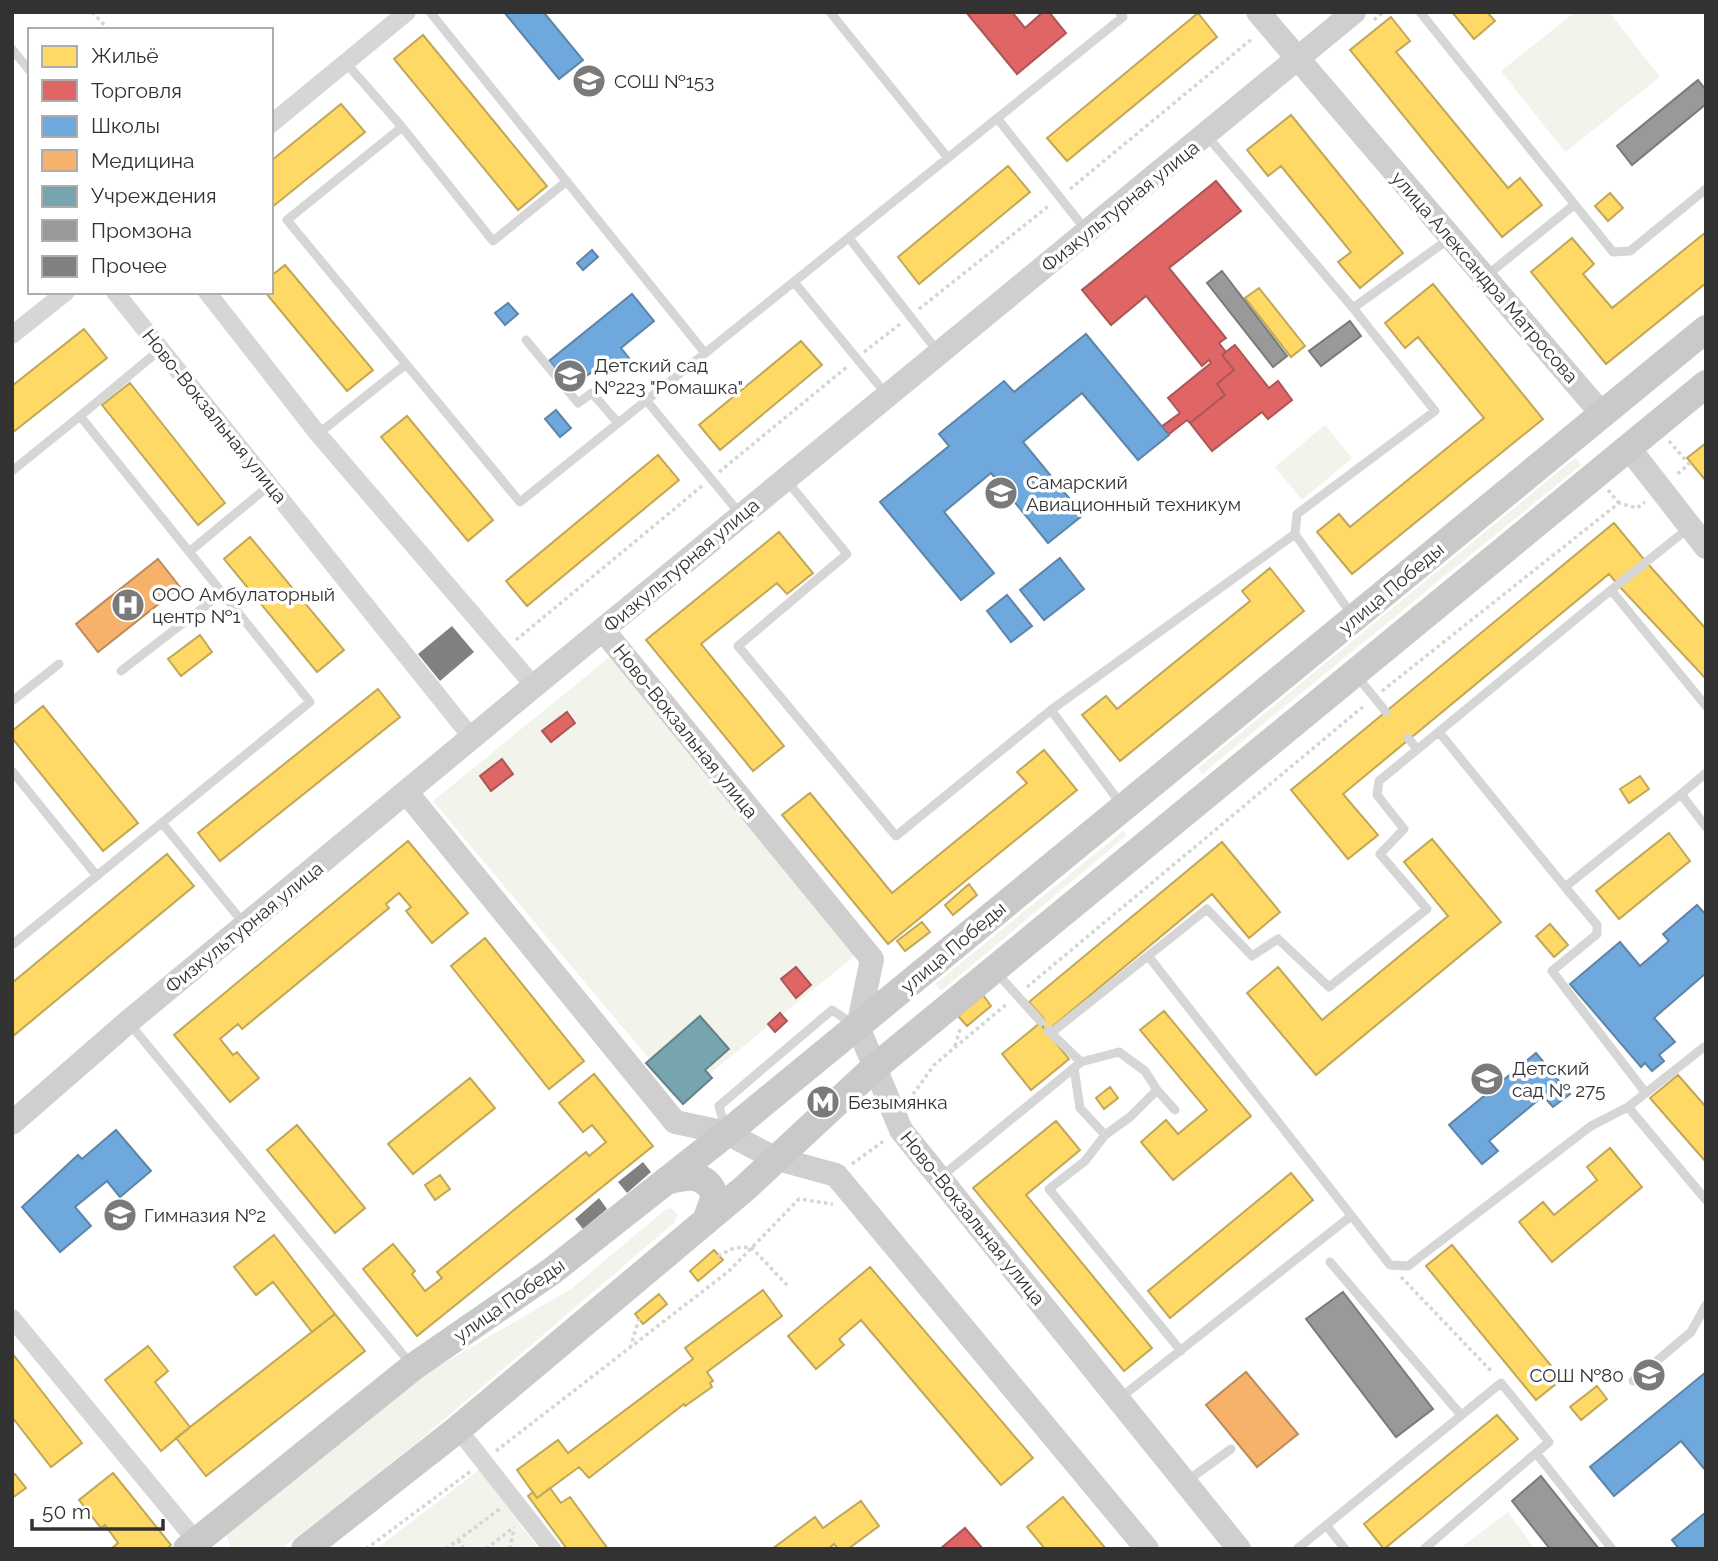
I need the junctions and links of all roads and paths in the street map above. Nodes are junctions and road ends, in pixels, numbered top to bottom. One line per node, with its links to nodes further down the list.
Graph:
1 (92, 12): 9 (path)
2 (407, 12): 12 (street)
3 (430, 12): 19 (lane)
4 (830, 12): 18 (lane)
5 (1119, 12): 14 (lane)
6 (1354, 12): 11 (street, Физкультурная улица)
7 (1420, 12): 22 (lane)
8 (1263, 19): 11 (street, улица Александра Матросова); 21 (path)
9 (106, 28)
10 (12, 49): 13 (lane)
11 (1296, 60): 17 (street, Физкультурная улица); 24 (street, улица Александра Матросова)
12 (346, 63): 15 (street); 16 (lane)
13 (28, 69)
14 (997, 118): 18 (lane); 21 (lane)
15 (273, 122)
16 (402, 127): 19 (lane); 40 (lane)
17 (1207, 136): 23 (street, Физкультурная улица); 31 (lane)
18 (948, 158): 25 (lane)
19 (567, 181): 37 (lane)
20 (1706, 189): 22 (lane)
21 (1060, 197): 23 (lane); 32 (path)
22 (1574, 205): 26 (lane)
23 (1088, 232): 38 (street, Физкультурная улица)
24 (1453, 236): 26 (street, улица Александра Матросова); 31 (lane)
25 (849, 238): 27 (lane); 32 (lane)
26 (1486, 276): 44 (street, улица Александра Матросова)
27 (794, 282): 37 (lane); 39 (lane)
28 (63, 294): 34 (street)
29 (117, 294): 36 (street, Ново-Вокзальная улица)
30 (209, 294): 47 (street)
31 (1353, 308): 56 (lane)
32 (910, 316): 38 (lane); 39 (path)
33 (1706, 329): 44 (main road, улица Победы)
34 (12, 335)
35 (526, 340): 46 (lane)
36 (161, 349): 45 (lane); 52 (street, Ново-Вокзальная улица)
37 (705, 353): 43 (lane)
38 (939, 353): 42 (street, Физкультурная улица)
39 (856, 358): 42 (lane); 51 (path)
40 (406, 364): 46 (lane); 47 (lane)
41 (1706, 384): 48 (main road)
42 (887, 396): 50 (street, Физкультурная улица)
43 (646, 400): 46 (lane); 51 (lane)
44 (1602, 414): 48 (main road, улица Александра Матросова); 61 (main road, улица Победы)
45 (80, 416): 49 (lane); 58 (lane)
46 (618, 423)
47 (318, 434): 63 (street)
48 (1628, 447): 53 (street, улица Александра Матросова); 66 (main road)
49 (12, 471)
50 (785, 478): 54 (street, Физкультурная улица); 71 (lane)
51 (711, 479): 54 (lane); 63 (path)
52 (270, 485): 58 (lane); 74 (street, Ново-Вокзальная улица)
53 (1661, 489): 55 (street, улица Александра Матросова); 68 (path)
54 (741, 515): 62 (street, Физкультурная улица)
55 (1690, 527): 57 (street, улица Александра Матросова); 59 (lane)
56 (1294, 534): 61 (lane); 71 (lane)
57 (1706, 547)
58 (189, 552): 60 (lane)
59 (1611, 590): 70 (lane); 73 (lane)
60 (222, 593): 65 (lane); 84 (lane)
61 (1354, 618): 77 (main road, улица Победы)
62 (603, 630): 67 (street, Физкультурная улица); 97 (street, Ново-Вокзальная улица)
63 (504, 650): 67 (street)
64 (59, 664): 69 (lane)
65 (121, 671)
66 (1355, 674): 68 (lane); 80 (main road)
67 (534, 686): 74 (street, Физкультурная улица)
68 (1374, 697): 72 (lane); 93 (path)
69 (12, 701)
70 (1706, 706)
71 (1051, 710): 83 (lane)
72 (1386, 712)
73 (1439, 732): 76 (lane); 88 (lane)
74 (472, 738): 81 (street, Физкультурная улица)
75 (1408, 738): 76 (lane)
76 (1418, 749): 91 (lane)
77 (1182, 759): 80 (main road); 83 (main road, улица Победы)
78 (12, 771): 87 (lane)
79 (1706, 773): 82 (lane)
80 (1210, 791): 86 (main road)
81 (407, 793): 89 (street, Физкультурная улица); 108 (street)
82 (1681, 794): 85 (lane); 88 (lane)
83 (1123, 806): 86 (main road); 97 (main road, улица Победы)
84 (162, 823): 87 (lane); 89 (lane)
85 (1706, 827)
86 (1151, 839): 92 (main road)
87 (97, 876): 90 (lane)
88 (1565, 887): 103 (lane)
89 (245, 925): 95 (street, Физкультурная улица)
90 (12, 945)
91 (1149, 957): 100 (lane); 117 (lane)
92 (993, 969): 93 (lane); 101 (main road)
93 (1017, 996): 96 (lane); 99 (path)
94 (963, 1021): 99 (path)
95 (128, 1022): 106 (street, Физкультурная улица); 129 (lane)
96 (1041, 1022)
97 (858, 1027): 101 (street, Ново-Вокзальная улица); 108 (main road, улица Победы)
98 (1704, 1047): 103 (lane)
99 (955, 1048): 107 (path)
100 (1078, 1065): 102 (lane); 109 (lane); 112 (lane)
101 (873, 1069): 107 (street, Ново-Вокзальная улица); 110 (main road)
102 (1157, 1090): 105 (lane); 109 (lane)
103 (1645, 1092): 104 (lane)
104 (1628, 1107): 115 (lane); 122 (lane)
105 (1175, 1110)
106 (19, 1113)
107 (901, 1130): 111 (path); 112 (street, Ново-Вокзальная улица)
108 (727, 1133): 110 (street); 113 (main road, улица Победы)
109 (1105, 1135): 128 (lane)
110 (774, 1158): 111 (street); 118 (main road)
111 (836, 1175): 114 (path); 151 (street)
112 (939, 1178): 132 (street, Ново-Вокзальная улица)
113 (667, 1181): 118 (main road); 129 (main road, улица Победы)
114 (807, 1200): 116 (path); 119 (path)
115 (1706, 1200)
116 (841, 1210)
117 (1351, 1216): 122 (lane); 128 (lane)
118 (706, 1221): 134 (main road)
119 (751, 1248): 120 (path); 123 (path); 127 (path)
120 (718, 1256)
121 (1330, 1262): 133 (lane)
122 (1390, 1265): 131 (path)
123 (787, 1285)
124 (1706, 1305): 130 (lane)
125 (12, 1318): 142 (street)
126 (639, 1319): 127 (path)
127 (629, 1350): 137 (path)
128 (1181, 1351): 132 (lane)
129 (413, 1367): 142 (main road, улица Победы)
130 (1633, 1381)
131 (1501, 1382): 133 (lane); 136 (lane)
132 (1119, 1399): 138 (street, Ново-Вокзальная улица)
133 (1461, 1415): 140 (lane)
134 (458, 1429): 137 (street); 144 (main road)
135 (1231, 1449): 138 (lane)
136 (1536, 1453): 155 (lane); 156 (lane)
137 (484, 1461): 143 (path); 150 (street)
138 (1186, 1482): 152 (street, Ново-Вокзальная улица)
139 (503, 1507): 141 (path)
140 (1326, 1525): 153 (lane); 154 (lane)
141 (458, 1540): 146 (path); 147 (path)
142 (195, 1546)
143 (373, 1546): 145 (path)
144 (306, 1549)
145 (366, 1549)
146 (446, 1549)
147 (464, 1549)
148 (486, 1549): 149 (path)
149 (510, 1549)
150 (552, 1549)
151 (1147, 1549)
152 (1239, 1549)
153 (1297, 1549)
154 (1345, 1549)
155 (1424, 1549)
156 (1612, 1549)

